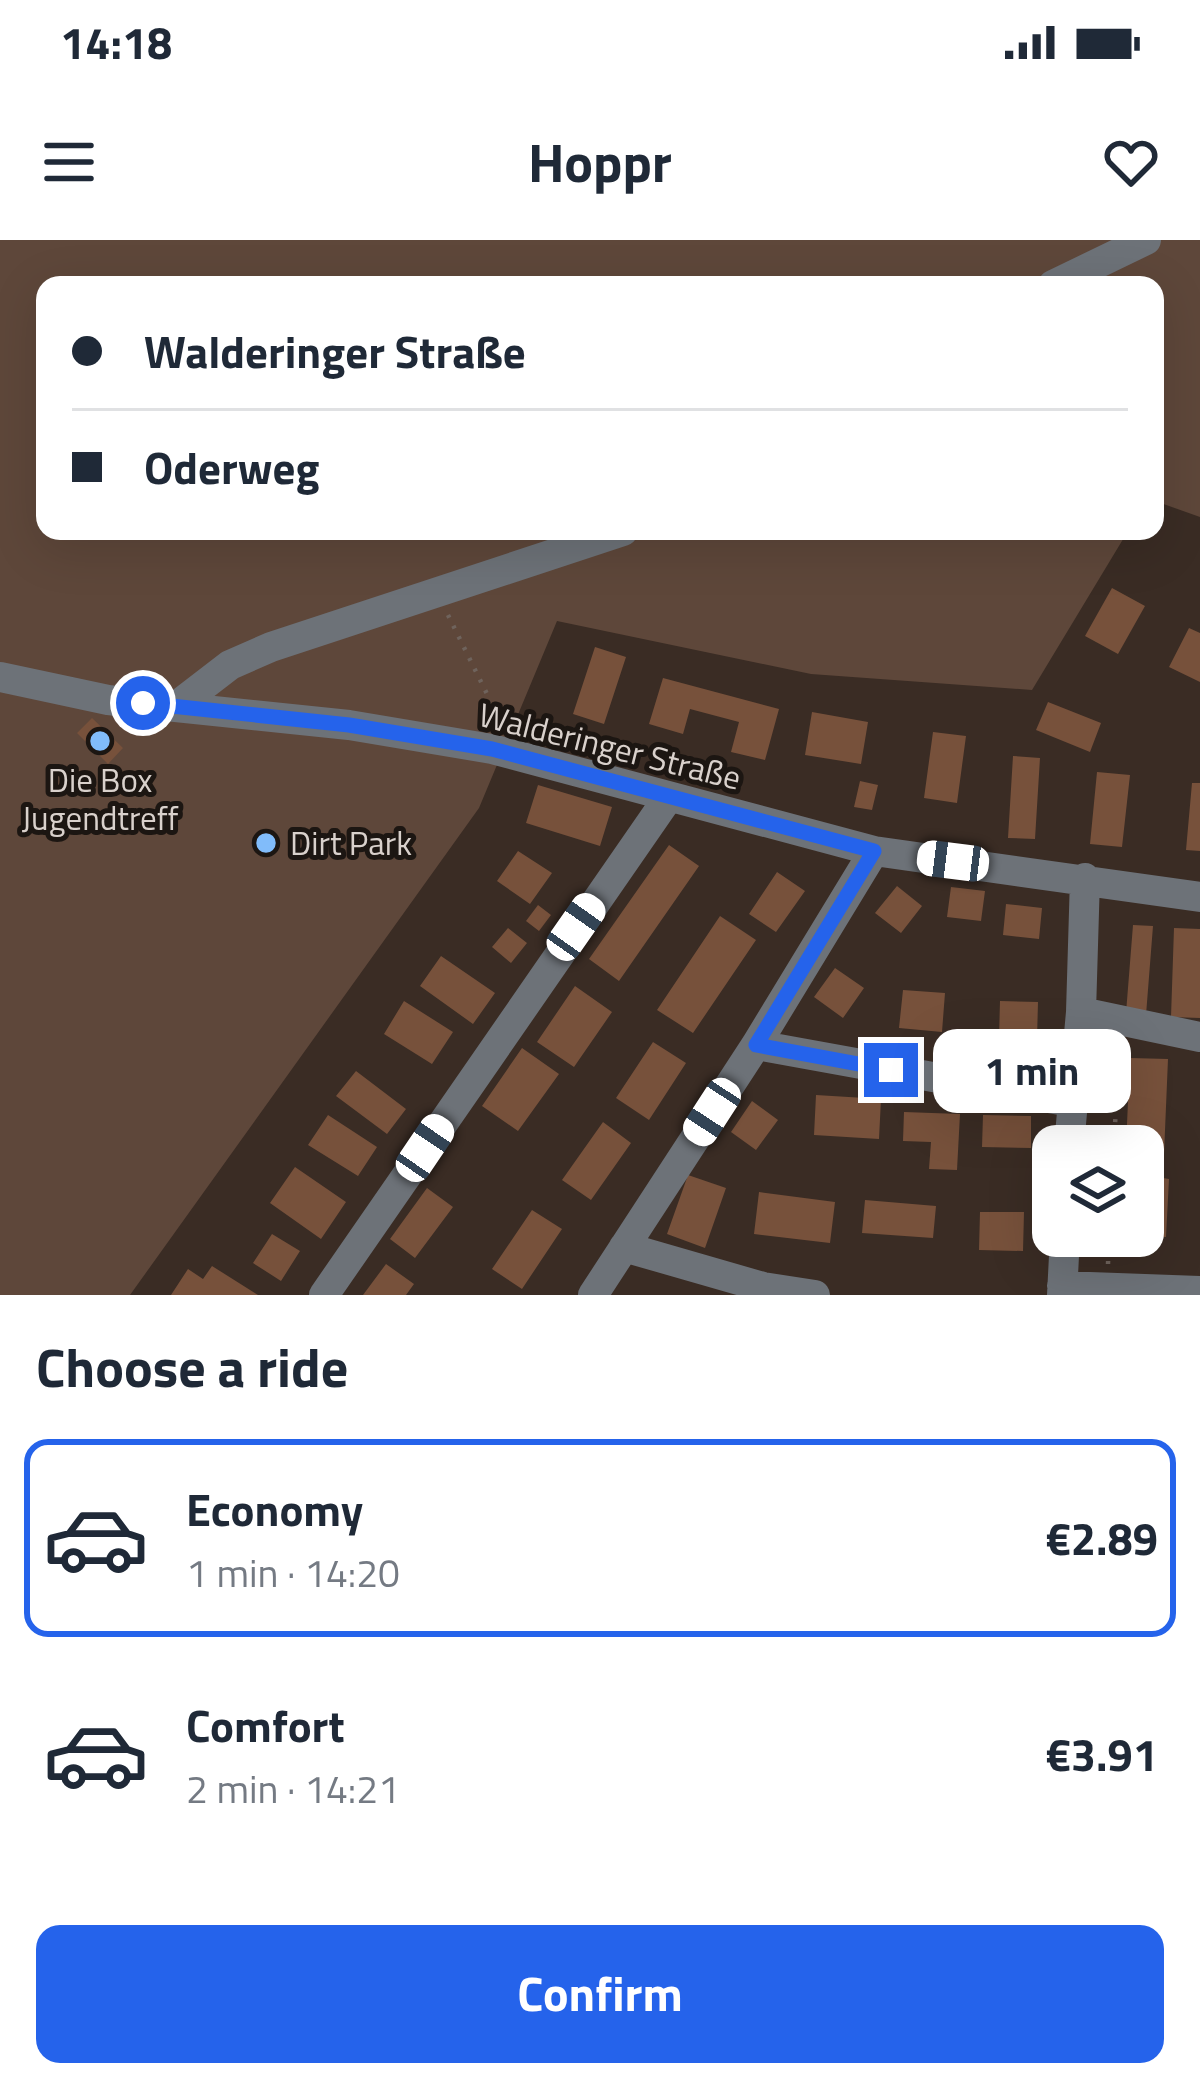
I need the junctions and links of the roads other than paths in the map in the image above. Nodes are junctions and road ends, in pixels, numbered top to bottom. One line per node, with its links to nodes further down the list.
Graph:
1 (1146, 240): 2 (street)
2 (1072, 276)
3 (596, 540): 5 (street)
4 (0, 677): 5 (street, Walderinger Straße)
5 (178, 705): 6 (street, Walderinger Straße)
6 (668, 798): 7 (street, Walderinger Straße); 19 (street)
7 (874, 851): 8 (street, Walderinger Straße); 12 (street)
8 (1085, 878): 9 (street, Walderinger Straße); 10 (street)
9 (1200, 897)
10 (1081, 1012): 11 (street); 13 (street)
11 (1200, 1037)
12 (756, 1045): 13 (street); 15 (street)
13 (1071, 1102): 14 (street)
14 (1070, 1125)
15 (624, 1247): 20 (street); 21 (street)
16 (1064, 1257): 17 (street)
17 (1062, 1291): 18 (street)
18 (1200, 1291)
19 (324, 1295)
20 (593, 1295)
21 (815, 1295)

